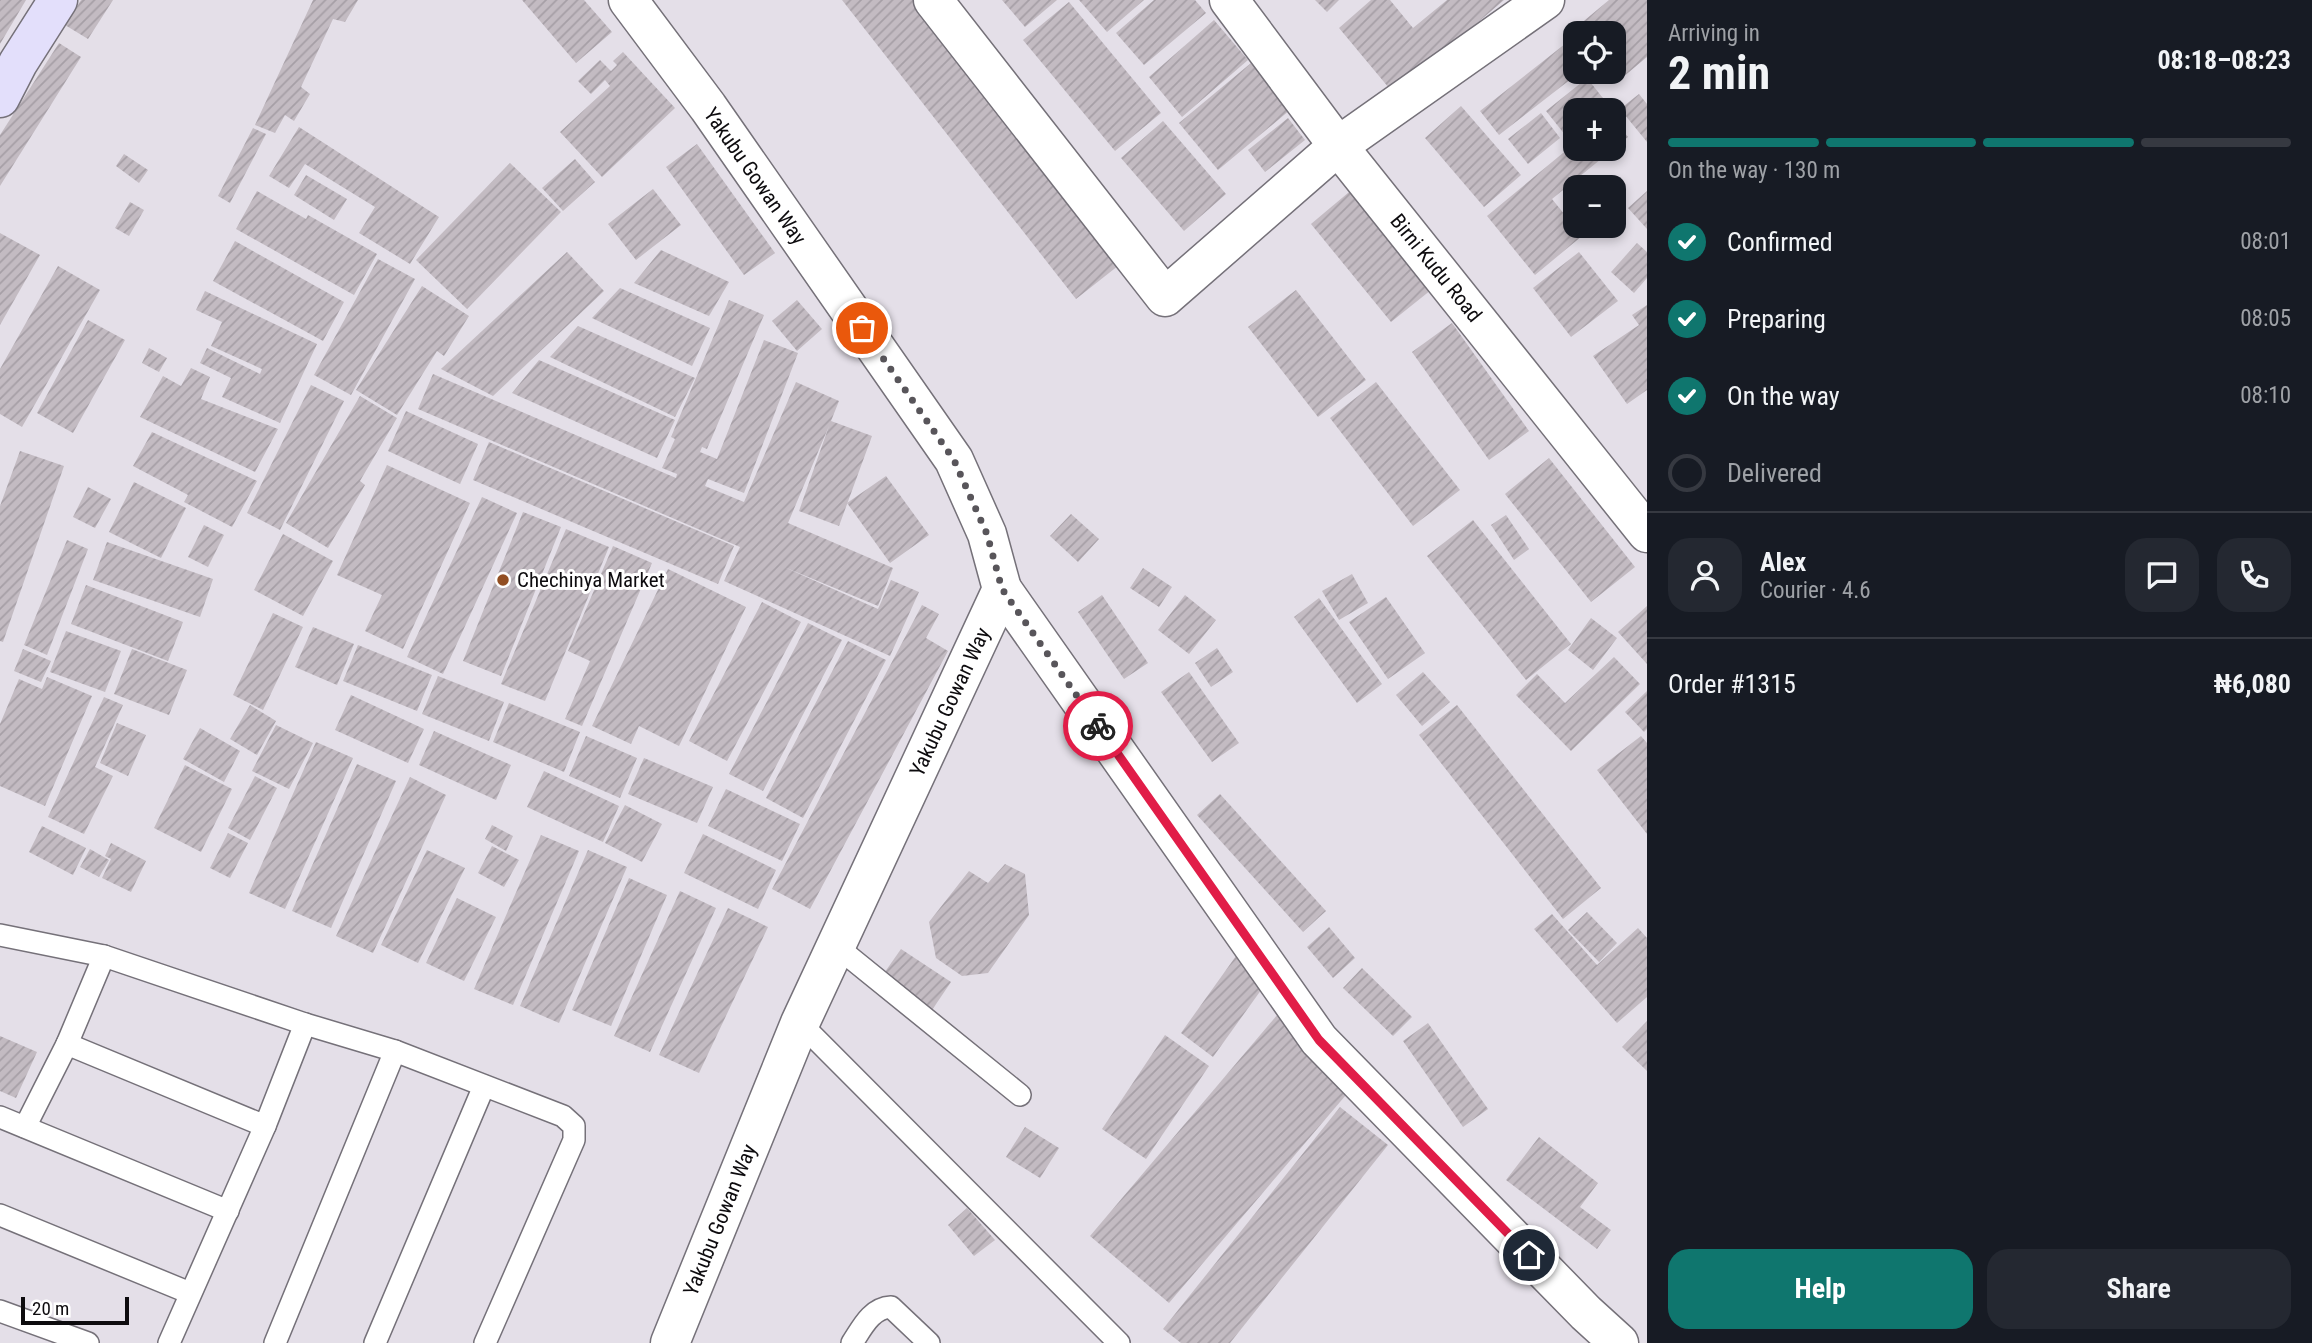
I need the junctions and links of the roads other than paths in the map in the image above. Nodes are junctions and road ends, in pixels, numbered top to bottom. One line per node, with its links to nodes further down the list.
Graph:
1 (58, 0): 6 (street)
2 (628, 0): 9 (street, Yakubu Gowan Way)
3 (933, 0): 7 (street)
4 (1229, 0): 7 (street, Birni Kudu Road)
5 (1545, 0): 7 (street)
6 (0, 98)
7 (1338, 146): 8 (street, Birni Kudu Road)
8 (1647, 533)
9 (1002, 589): 11 (street, Yakubu Gowan Way); 35 (street)
10 (0, 935): 12 (lane)
11 (836, 946): 13 (street, Yakubu Gowan Way); 18 (lane)
12 (104, 957): 14 (lane); 15 (lane)
13 (800, 1023): 31 (street, Yakubu Gowan Way); 34 (lane)
14 (305, 1024): 16 (lane); 20 (lane)
15 (67, 1044): 20 (lane); 21 (lane)
16 (395, 1051): 17 (lane); 28 (lane)
17 (484, 1086): 29 (lane); 30 (lane)
18 (1020, 1095)
19 (0, 1117): 21 (lane)
20 (265, 1126): 22 (lane)
21 (25, 1127): 22 (lane)
22 (228, 1211): 24 (lane)
23 (0, 1215): 24 (lane)
24 (191, 1293): 27 (lane)
25 (0, 1311): 26 (lane)
26 (88, 1343)
27 (169, 1343)
28 (275, 1343)
29 (375, 1343)
30 (485, 1343)
31 (670, 1343)
32 (852, 1343): 33 (lane)
33 (929, 1343)
34 (1119, 1343)
35 (1619, 1343)

